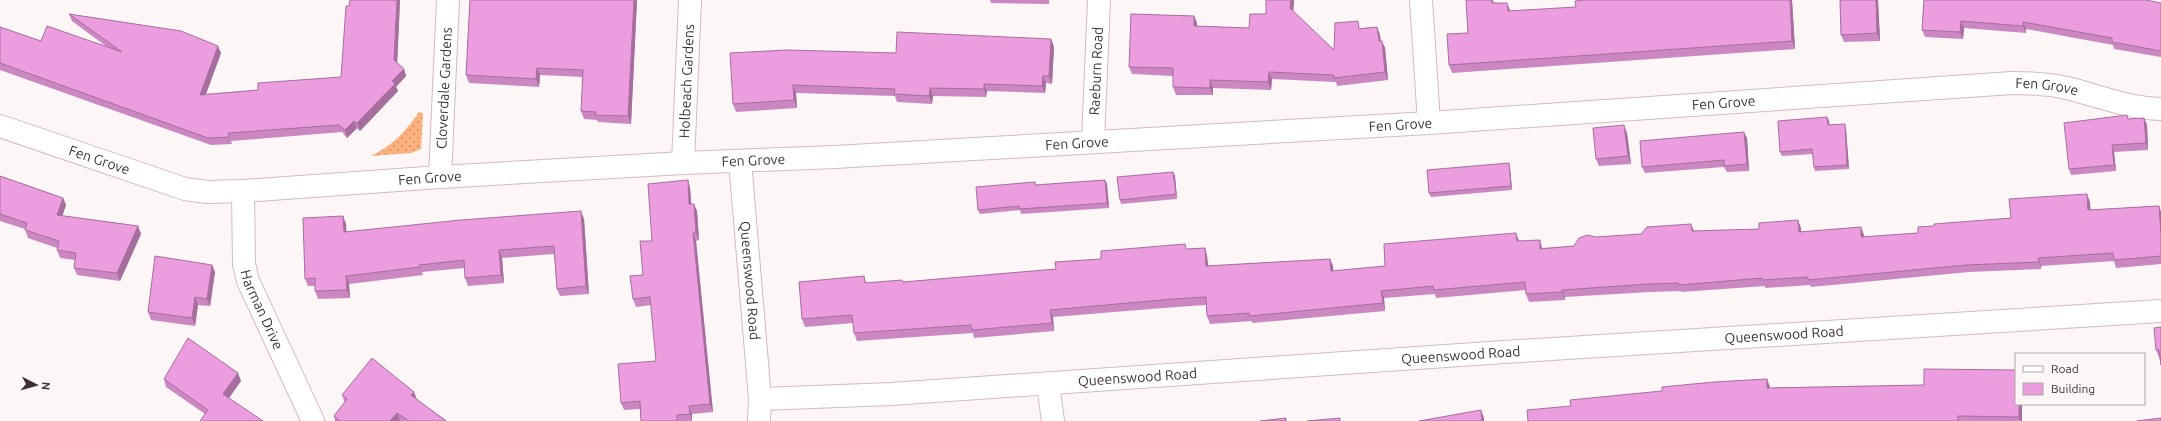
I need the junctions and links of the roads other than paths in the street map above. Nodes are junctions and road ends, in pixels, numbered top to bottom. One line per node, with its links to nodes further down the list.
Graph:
1 (448, 0): 11 (street, Cloverdale Gardens)
2 (690, 0): 10 (street, Holbeach Gardens)
3 (1099, 0): 8 (street, Raeburn Road)
4 (1421, 0): 6 (street)
5 (2161, 109): 6 (street, Fen Grove)
6 (1429, 123): 8 (street, Fen Grove)
7 (0, 126): 12 (street, Fen Grove)
8 (1094, 141): 9 (street, Fen Grove)
9 (740, 161): 10 (street, Fen Grove); 15 (street, Queenswood Road)
10 (683, 163): 11 (street, Fen Grove)
11 (440, 177): 12 (street, Fen Grove)
12 (243, 191): 16 (street, Harman Drive)
13 (2161, 311): 14 (street, Queenswood Road)
14 (1048, 384): 15 (street, Queenswood Road); 18 (street)
15 (760, 400): 17 (street, Queenswood Road)
16 (313, 421)
17 (759, 421)
18 (1053, 421)

